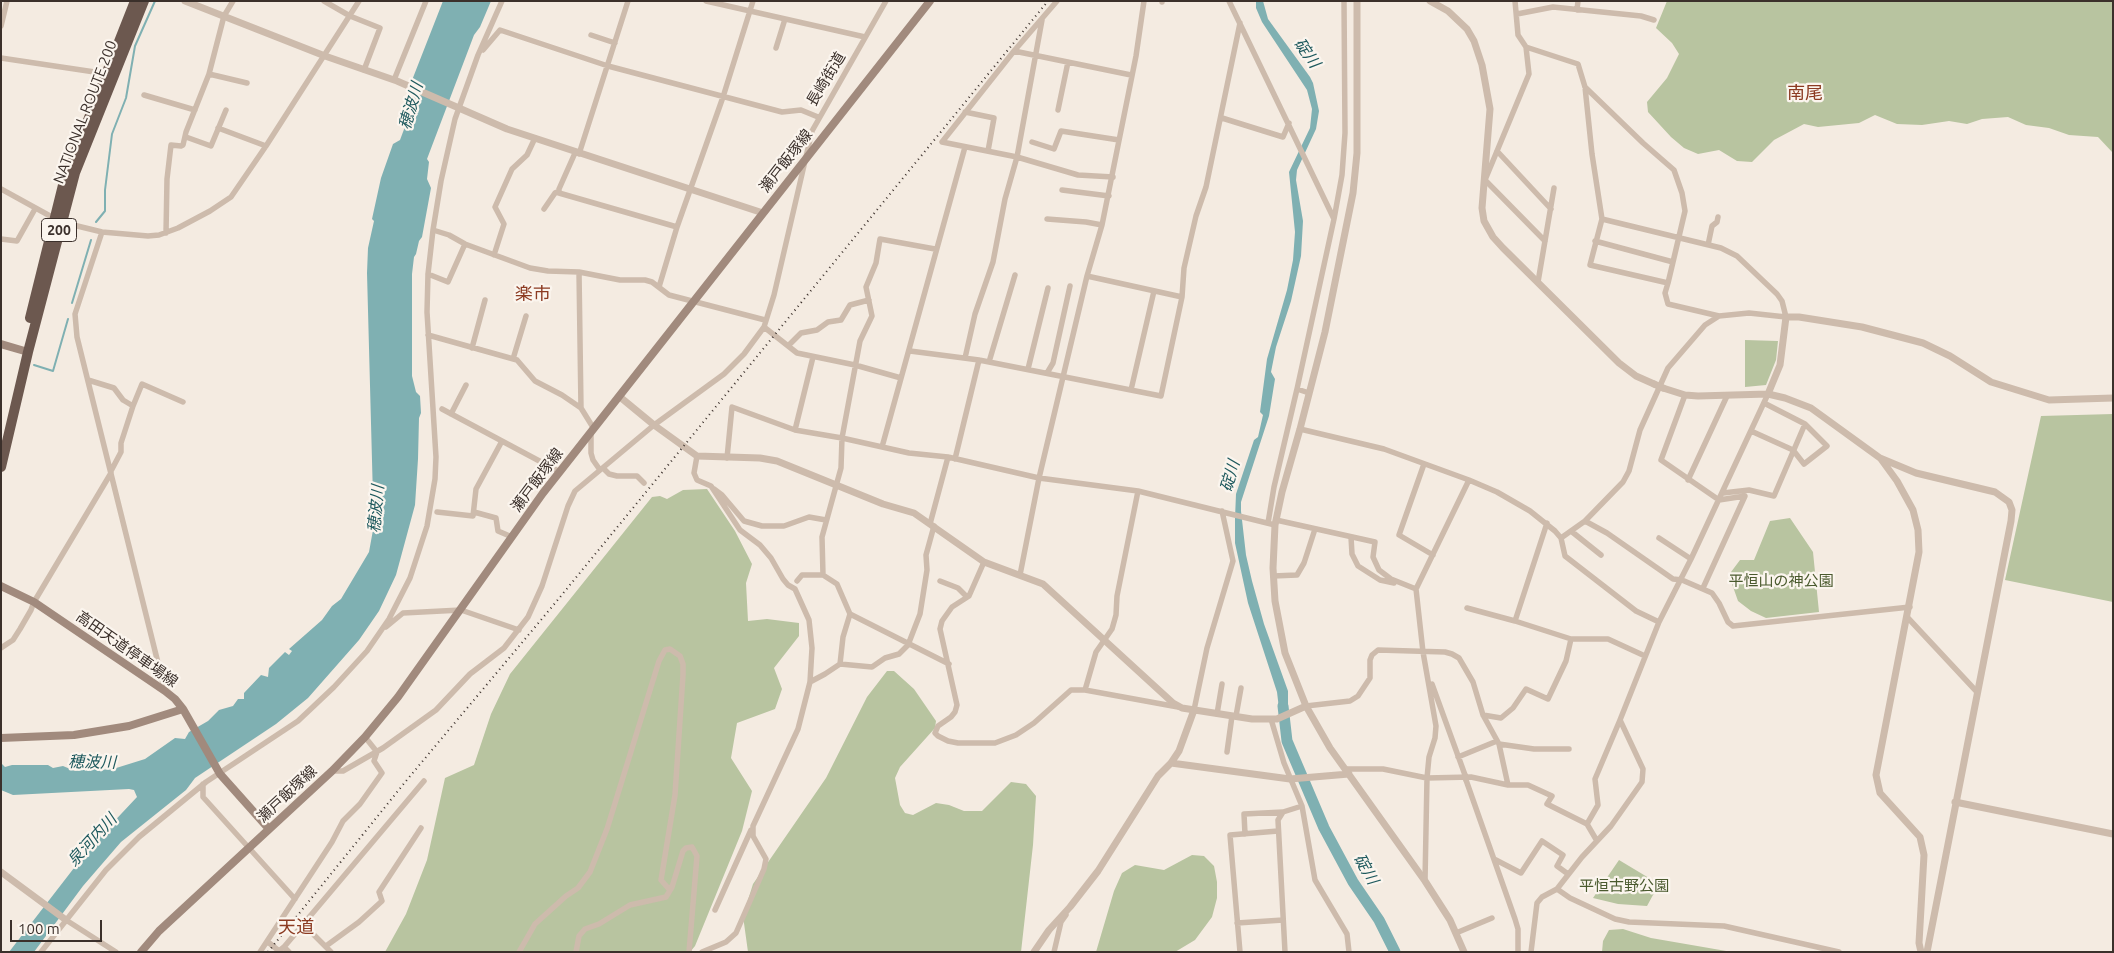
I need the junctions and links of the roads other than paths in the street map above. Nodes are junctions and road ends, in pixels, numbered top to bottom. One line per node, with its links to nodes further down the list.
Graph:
1 (7, 1): 32 (street)
2 (134, 1): 49 (highway, NATIONAL ROUTE 200 / 200)
3 (144, 1): 49 (highway, NATIONAL ROUTE 200 / 200)
4 (185, 1): 26 (street)
5 (233, 1): 26 (street)
6 (324, 1): 27 (street)
7 (359, 1): 27 (street)
8 (426, 1): 51 (street)
9 (502, 1): 41 (street)
10 (628, 1): 37 (street)
11 (706, 1): 24 (street)
12 (753, 1): 24 (street)
13 (886, 1): 34 (street, 長崎街道)
14 (930, 1): 75 (main road, 瀬戸飯塚線)
15 (1057, 1): 28 (street)
16 (1144, 1): 50 (street)
17 (1230, 1): 31 (street)
18 (1344, 1): 35 (street)
19 (1357, 1): 36 (street)
20 (1430, 1): 77 (street)
21 (1515, 1): 25 (street)
22 (1578, 1): 23 (street)
23 (1577, 10): 25 (street); 30 (street)
24 (749, 12): 29 (street); 55 (street)
25 (1517, 14): 38 (street)
26 (224, 16): 43 (street); 48 (street)
27 (350, 16): 43 (street); 47 (street)
28 (1042, 18): 40 (street); 42 (street)
29 (785, 19): 34 (street); 39 (street)
30 (1654, 20)
31 (1240, 23): 62 (street); 63 (street)
32 (1, 26)
33 (591, 35): 37 (street)
34 (865, 37): 61 (street, 長崎街道)
35 (1344, 40): 36 (street); 90 (street)
36 (1357, 41): 145 (street)
37 (615, 43): 46 (street)
38 (1526, 47): 53 (street); 72 (street)
39 (776, 48)
40 (1014, 51): 42 (street); 60 (street)
41 (478, 55): 46 (street); 56 (street)
42 (1034, 55): 45 (street); 74 (street)
43 (325, 56): 47 (street); 69 (street)
44 (1, 58): 49 (street)
45 (1068, 62): 50 (street); 59 (street)
46 (608, 66): 55 (street); 73 (street)
47 (364, 70): 51 (street)
48 (209, 74): 52 (street); 57 (street)
49 (110, 75): 92 (highway, NATIONAL ROUTE 200 / 200)
50 (1132, 75): 67 (street)
51 (395, 81): 56 (street)
52 (248, 83)
53 (1586, 88): 91 (street); 98 (street)
54 (144, 95): 57 (street)
55 (723, 97): 61 (street); 80 (street)
56 (457, 106): 66 (street); 95 (street)
57 (195, 110): 65 (street)
58 (226, 110): 64 (street)
59 (1058, 110)
60 (965, 112): 70 (street); 71 (street)
61 (818, 118): 75 (street, 長崎街道)
62 (1222, 118): 63 (street); 117 (street)
63 (1289, 123): 90 (street)
64 (218, 128): 65 (street); 69 (street)
65 (186, 137): 97 (street)
66 (535, 138): 73 (street); 105 (street)
67 (1119, 140): 68 (street); 76 (street)
68 (1032, 142)
69 (266, 146): 97 (street)
70 (965, 146): 71 (street); 104 (street)
71 (988, 151): 74 (street)
72 (1497, 151): 77 (street); 86 (street)
73 (577, 153): 80 (street); 82 (street)
74 (1017, 157): 76 (street); 132 (street)
75 (803, 162): 87 (main road, 瀬戸飯塚線); 124 (street, 長崎街道)
76 (1113, 177): 83 (street)
77 (1485, 180): 100 (street); 111 (street)
78 (1554, 188): 86 (street)
79 (1, 189): 84 (street)
80 (692, 190): 87 (street); 94 (street)
81 (1062, 190): 83 (street)
82 (559, 191): 85 (street); 94 (street)
83 (1109, 196): 93 (street)
84 (35, 209): 92 (street); 99 (street)
85 (544, 209)
86 (1551, 209): 100 (street)
87 (763, 213): 119 (main road, 瀬戸飯塚線)
88 (1718, 217): 103 (street)
89 (1047, 219): 93 (street)
90 (1334, 219): 144 (street)
91 (1602, 219): 98 (street); 101 (street)
92 (58, 221): 96 (street); 130 (highway, NATIONAL ROUTE 200 / 200)
93 (1102, 225): 110 (street)
94 (677, 227): 114 (street)
95 (433, 230): 102 (street); 108 (street)
96 (102, 232): 97 (street); 141 (street)
97 (166, 233)
98 (1679, 238): 103 (street); 106 (street)
99 (1, 239)
100 (1545, 241): 111 (street)
101 (1595, 241): 106 (street); 112 (street)
102 (465, 244): 105 (street); 108 (street)
103 (1708, 245): 123 (street)
104 (935, 249): 120 (street); 129 (street)
105 (494, 255): 107 (street)
106 (1673, 262): 112 (street)
107 (579, 272): 114 (street); 154 (street)
108 (428, 274): 125 (street)
109 (1016, 275): 135 (street)
110 (1087, 276): 116 (street); 139 (street)
111 (1538, 282): 147 (street, bridge)
112 (1668, 283): 122 (street)
113 (1070, 286): 138 (street)
114 (659, 287): 119 (street)
115 (1048, 288): 137 (street)
116 (1154, 291): 117 (street); 143 (street)
117 (1182, 297): 143 (street)
118 (484, 300): 128 (street)
119 (695, 300): 124 (street); 149 (main road, 瀬戸飯塚線)
120 (868, 300): 127 (street); 136 (street)
121 (526, 316): 133 (street)
122 (1719, 316): 123 (street); 191 (street)
123 (1786, 317): 146 (street); 150 (street)
124 (765, 324): 127 (street); 158 (street, 長崎街道)
125 (428, 335): 128 (street); 224 (street)
126 (1, 344): 130 (main road)
127 (789, 346): 131 (street)
128 (472, 348): 133 (street)
129 (910, 351): 132 (street); 140 (street)
130 (25, 352): 163 (highway, NATIONAL ROUTE 200 / 200); 174 (highway, NATIONAL ROUTE 200 / 200)
131 (813, 357): 136 (street); 160 (street)
132 (964, 358): 134 (street)
133 (513, 359): 154 (street)
134 (980, 360): 135 (street); 172 (street)
135 (990, 362): 137 (street)
136 (855, 364): 140 (street); 164 (street)
137 (1028, 369): 138 (street)
138 (1047, 373): 139 (street)
139 (1064, 377): 143 (street); 178 (street)
140 (901, 378): 166 (street)
141 (88, 380): 153 (street); 176 (street)
142 (466, 385): 156 (street)
143 (1131, 390)
144 (1297, 390): 145 (street); 192 (street)
145 (1309, 393): 159 (street)
146 (1768, 394): 148 (street); 152 (street); 171 (street)
147 (1685, 395): 148 (street); 180 (street)
148 (1727, 396): 180 (street)
149 (620, 397): 158 (street); 161 (main road, 瀬戸飯塚線)
150 (2113, 398)
151 (183, 402): 153 (street)
152 (1764, 403): 157 (street); 162 (street)
153 (134, 406): 176 (street)
154 (581, 408): 161 (street)
155 (442, 409): 156 (street)
156 (451, 414): 165 (street)
157 (1805, 424): 167 (street); 167 (street)
158 (654, 425): 168 (street); 175 (street, 長崎街道)
159 (1300, 429): 173 (street); 192 (street)
160 (795, 430): 164 (street); 170 (street)
161 (592, 431): 175 (street); 177 (main road, 瀬戸飯塚線)
162 (1751, 432): 167 (street); 185 (street)
163 (1, 438)
164 (842, 438): 166 (street); 183 (street)
165 (502, 441): 177 (street); 189 (street)
166 (882, 447): 169 (street)
167 (1793, 450): 185 (street)
168 (696, 456): 170 (street); 182 (street)
169 (948, 457): 172 (street); 194 (street)
170 (727, 458): 183 (street)
171 (1880, 458): 216 (street); 239 (street)
172 (956, 459): 178 (street)
173 (1424, 464): 179 (street); 201 (street)
174 (1, 467)
175 (601, 469): 181 (street); 223 (street, 長崎街道)
176 (111, 472): 215 (street); 237 (street)
177 (560, 472): 198 (main road, 瀬戸飯塚線)
178 (1039, 478): 184 (street); 206 (street)
179 (1469, 480): 193 (street); 201 (street)
180 (1688, 480): 186 (street)
181 (644, 482)
182 (711, 486): 190 (street); 234 (street)
183 (836, 486): 190 (street); 194 (street)
184 (1138, 491): 187 (street); 226 (street)
185 (1722, 493): 186 (street)
186 (1719, 500): 203 (street); 212 (street)
187 (1222, 511): 192 (street); 242 (street)
188 (437, 512): 189 (street)
189 (474, 512): 198 (street)
190 (826, 520): 205 (street)
191 (1585, 521): 196 (street); 208 (street)
192 (1273, 523): 195 (street); 207 (street)
193 (1547, 523): 199 (street); 221 (street)
194 (932, 525): 204 (street); 227 (street)
195 (1315, 529): 197 (street); 207 (street)
196 (1571, 531): 199 (street); 202 (street)
197 (1351, 537): 213 (street); 213 (street)
198 (512, 538): 218 (main road, 瀬戸飯塚線)
199 (1561, 538): 222 (street)
200 (1659, 538): 203 (street)
201 (1433, 555): 213 (street)
202 (1601, 555)
203 (1691, 559): 208 (street)
204 (984, 562): 206 (street); 214 (street)
205 (823, 575): 209 (street); 219 (street)
206 (1020, 575): 226 (street)
207 (1273, 576): 240 (street)
208 (1682, 580): 212 (street); 222 (street)
209 (797, 581)
210 (940, 581): 214 (street)
211 (1, 586): 215 (main road, 高田天道停車場線)
212 (1703, 588): 216 (street)
213 (1416, 589): 229 (street)
214 (967, 597): 233 (street)
215 (34, 602): 228 (street); 237 (main road, 高田天道停車場線)
216 (1910, 607): 220 (street)
217 (1467, 608): 221 (street)
218 (461, 610): 223 (street); 224 (street); 249 (main road, 瀬戸飯塚線)
219 (850, 614): 227 (street); 232 (street)
220 (1908, 618): 239 (street); 313 (street)
221 (1515, 621): 225 (street)
222 (1659, 622): 230 (street)
223 (519, 630): 253 (street, 長崎街道)
224 (380, 632): 258 (street)
225 (1571, 639): 230 (street); 245 (street)
226 (1103, 640): 238 (street); 241 (street)
227 (908, 645): 232 (street); 233 (street)
228 (1, 648)
229 (1423, 652): 231 (street); 240 (street); 245 (street)
230 (1645, 656): 248 (street)
231 (1425, 660): 255 (street); 260 (street)
232 (840, 664): 234 (street)
233 (949, 664): 238 (street)
234 (810, 682): 269 (street)
235 (1222, 684): 244 (street)
236 (1241, 688): 246 (street)
237 (166, 690): 243 (main road, 高田天道停車場線)
238 (1085, 690): 241 (street)
239 (1977, 692): 265 (street)
240 (1306, 706): 247 (street); 259 (street)
241 (1182, 708): 242 (street)
242 (1194, 710): 244 (street); 256 (street)
243 (184, 711): 250 (main road); 258 (main road, 高田天道停車場線)
244 (1217, 714): 246 (street)
245 (1482, 715): 251 (street)
246 (1234, 716): 247 (street); 254 (street)
247 (1274, 719): 261 (street)
248 (1620, 720): 268 (street); 275 (street)
249 (365, 737): 253 (street); 257 (main road, 瀬戸飯塚線)
250 (1, 738)
251 (1498, 743): 252 (street); 255 (street); 264 (street)
252 (1569, 749)
253 (376, 752): 257 (street, 長崎街道); 283 (street)
254 (1227, 752)
255 (1458, 757): 277 (street)
256 (1171, 763): 261 (street); 284 (street)
257 (332, 771): 271 (main road, 瀬戸飯塚線)
258 (219, 772): 263 (street); 271 (main road, 高田天道停車場線)
259 (1347, 772): 260 (street); 261 (street); 280 (street)
260 (1427, 778): 264 (street); 280 (street)
261 (1290, 779): 266 (street)
262 (424, 781): 290 (street)
263 (203, 784): 276 (street); 287 (street)
264 (1508, 785): 268 (street)
265 (1955, 802): 274 (street); 314 (street)
266 (1302, 806): 267 (street); 308 (street)
267 (1283, 812): 272 (street); 273 (street)
268 (1587, 824): 275 (street)
269 (753, 826): 285 (street); 303 (street)
270 (421, 828): 293 (street)
271 (269, 829): 276 (main road, 瀬戸飯塚線)
272 (1278, 831): 273 (street); 288 (street)
273 (1245, 834): 289 (street)
274 (2113, 834)
275 (1597, 842): 279 (street)
276 (249, 848): 283 (street); 294 (main road, 瀬戸飯塚線)
277 (1494, 859): 279 (street); 310 (street)
278 (1, 872): 287 (street)
279 (1568, 874): 282 (street)
280 (1425, 881): 291 (street)
281 (672, 887): 300 (street); 301 (street); 302 (street)
282 (1557, 888): 311 (street); 312 (street)
283 (295, 899): 292 (street)
284 (1070, 906): 304 (street); 305 (street)
285 (715, 910)
286 (1492, 918): 291 (street)
287 (66, 920): 296 (street); 297 (street)
288 (1283, 920): 289 (street); 307 (street)
289 (1237, 923): 306 (street)
290 (304, 924): 293 (street); 295 (street)
291 (1456, 934): 309 (street)
292 (268, 942): 295 (street); 298 (street)
293 (326, 946): 299 (street)
294 (145, 950)
295 (283, 951)
296 (42, 952)
297 (116, 952)
298 (260, 952)
299 (330, 952)
300 (519, 952)
301 (576, 952)
302 (688, 952)
303 (702, 952)
304 (1034, 952)
305 (1054, 952)
306 (1240, 952)
307 (1285, 952)
308 (1349, 952)
309 (1464, 952)
310 (1518, 952)
311 (1531, 952)
312 (1839, 952)
313 (1921, 952)
314 (1927, 952)

